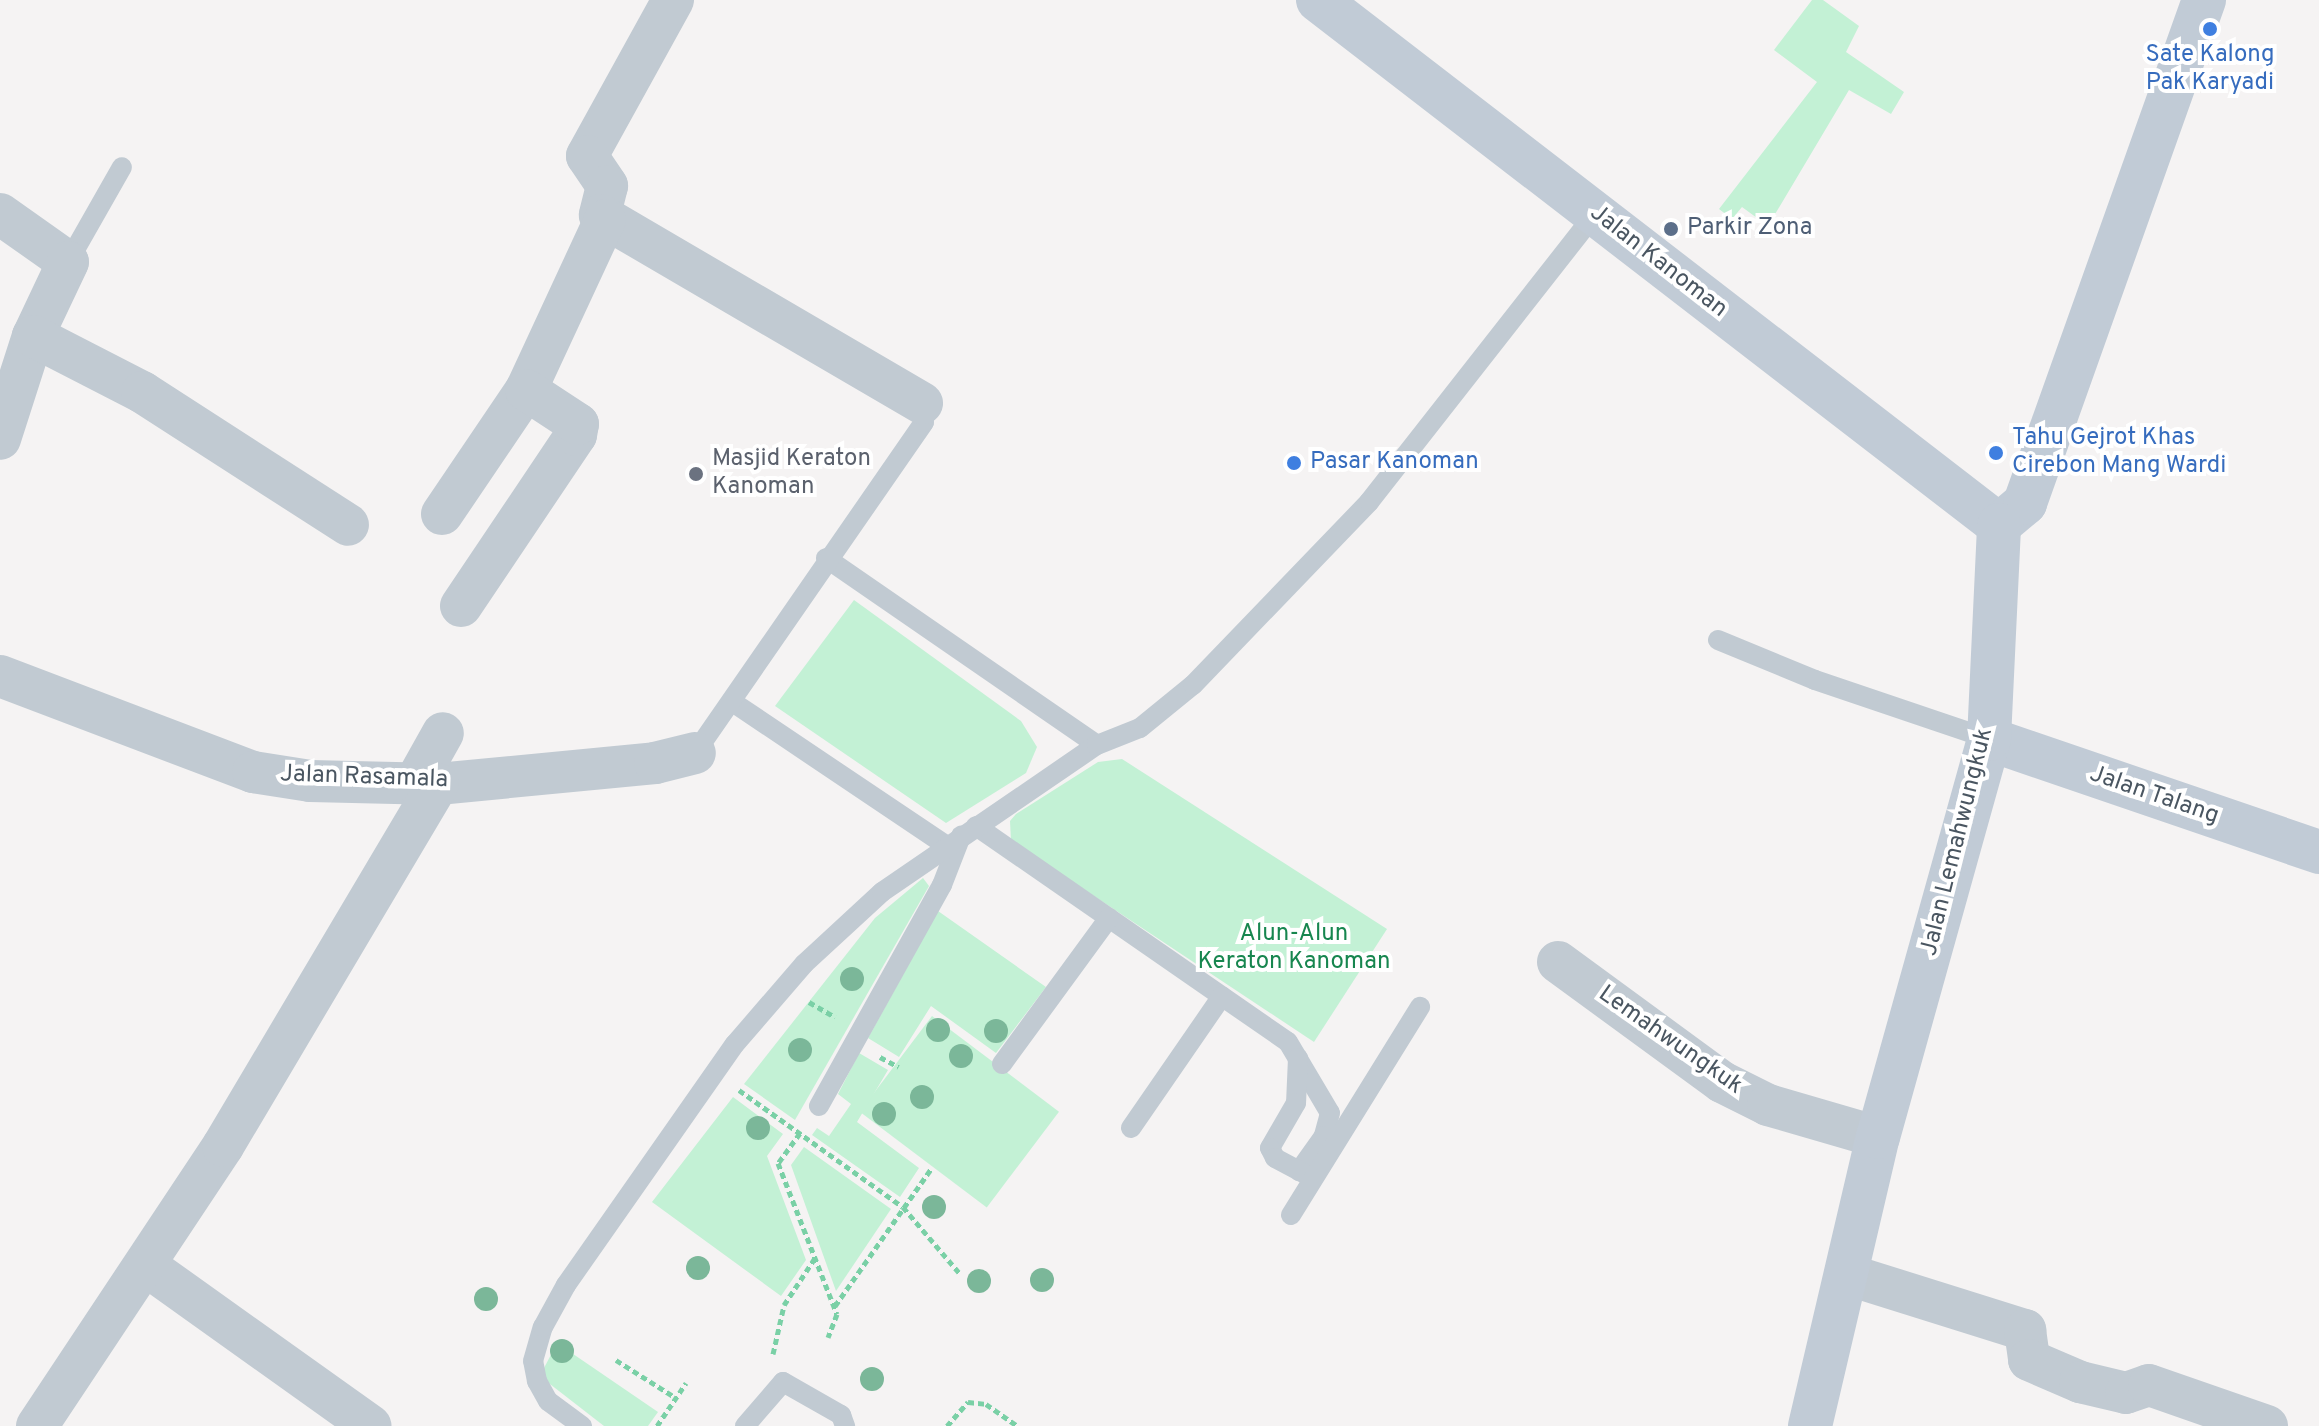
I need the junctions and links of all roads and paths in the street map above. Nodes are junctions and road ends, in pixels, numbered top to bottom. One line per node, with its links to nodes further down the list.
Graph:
1 (673, 0): 7 (street)
2 (1318, 0): 6 (street, Jalan Kanoman)
3 (2204, 0): 15 (street)
4 (122, 167): 8 (lane)
5 (0, 214): 8 (street)
6 (1595, 214): 15 (street, Jalan Kanoman); 23 (lane)
7 (605, 220): 10 (street); 11 (street)
8 (68, 262): 9 (street)
9 (33, 336): 12 (street); 14 (street)
10 (526, 390): 13 (street); 17 (street)
11 (922, 403): 16 (lane)
12 (0, 439)
13 (442, 514)
14 (348, 525)
15 (1999, 525): 22 (street, Jalan Lemahwungkuk)
16 (826, 558): 20 (lane); 23 (lane)
17 (461, 606)
18 (1718, 640): 22 (lane)
19 (0, 676): 25 (street, Jalan Rasamala)
20 (734, 703): 24 (lane); 26 (lane)
21 (443, 733): 25 (street)
22 (1989, 739): 27 (street, Jalan Talang); 40 (street, Jalan Lemahwungkuk)
23 (1097, 745): 26 (lane)
24 (695, 753): 25 (street, Jalan Rasamala)
25 (427, 784): 46 (street)
26 (960, 836): 28 (lane); 30 (lane); 33 (lane)
27 (2319, 852)
28 (1109, 918): 31 (lane); 35 (lane)
29 (1558, 962): 40 (street, Lemahwungkuk)
30 (783, 987): 33 (path); 36 (lane)
31 (1222, 996): 34 (lane); 38 (lane)
32 (1420, 1007): 42 (lane)
33 (860, 1031): 37 (lane)
34 (1298, 1058): 42 (lane); 42 (lane)
35 (1002, 1064)
36 (715, 1073): 39 (path); 57 (lane)
37 (819, 1106): 39 (path)
38 (1131, 1128)
39 (800, 1133): 43 (path); 45 (path)
40 (1878, 1137): 47 (street, Jalan Lemahwungkuk)
41 (931, 1169): 43 (path)
42 (1306, 1175): 44 (lane)
43 (903, 1207): 48 (path); 49 (path)
44 (1291, 1215)
45 (816, 1257): 49 (path); 53 (path)
46 (145, 1265): 55 (street); 56 (street)
47 (1846, 1274): 63 (street, Jalan Lemahwungkuk); 64 (street)
48 (961, 1275)
49 (834, 1307): 50 (path)
50 (828, 1337)
51 (616, 1360): 54 (path)
52 (686, 1383): 54 (path)
53 (773, 1387): 59 (lane); 60 (lane)
54 (676, 1398): 58 (path)
55 (37, 1426)
56 (371, 1426)
57 (582, 1426)
58 (657, 1426)
59 (745, 1426)
60 (845, 1426)
61 (947, 1426): 62 (path)
62 (1017, 1426)
63 (1810, 1426)
64 (2267, 1426)

